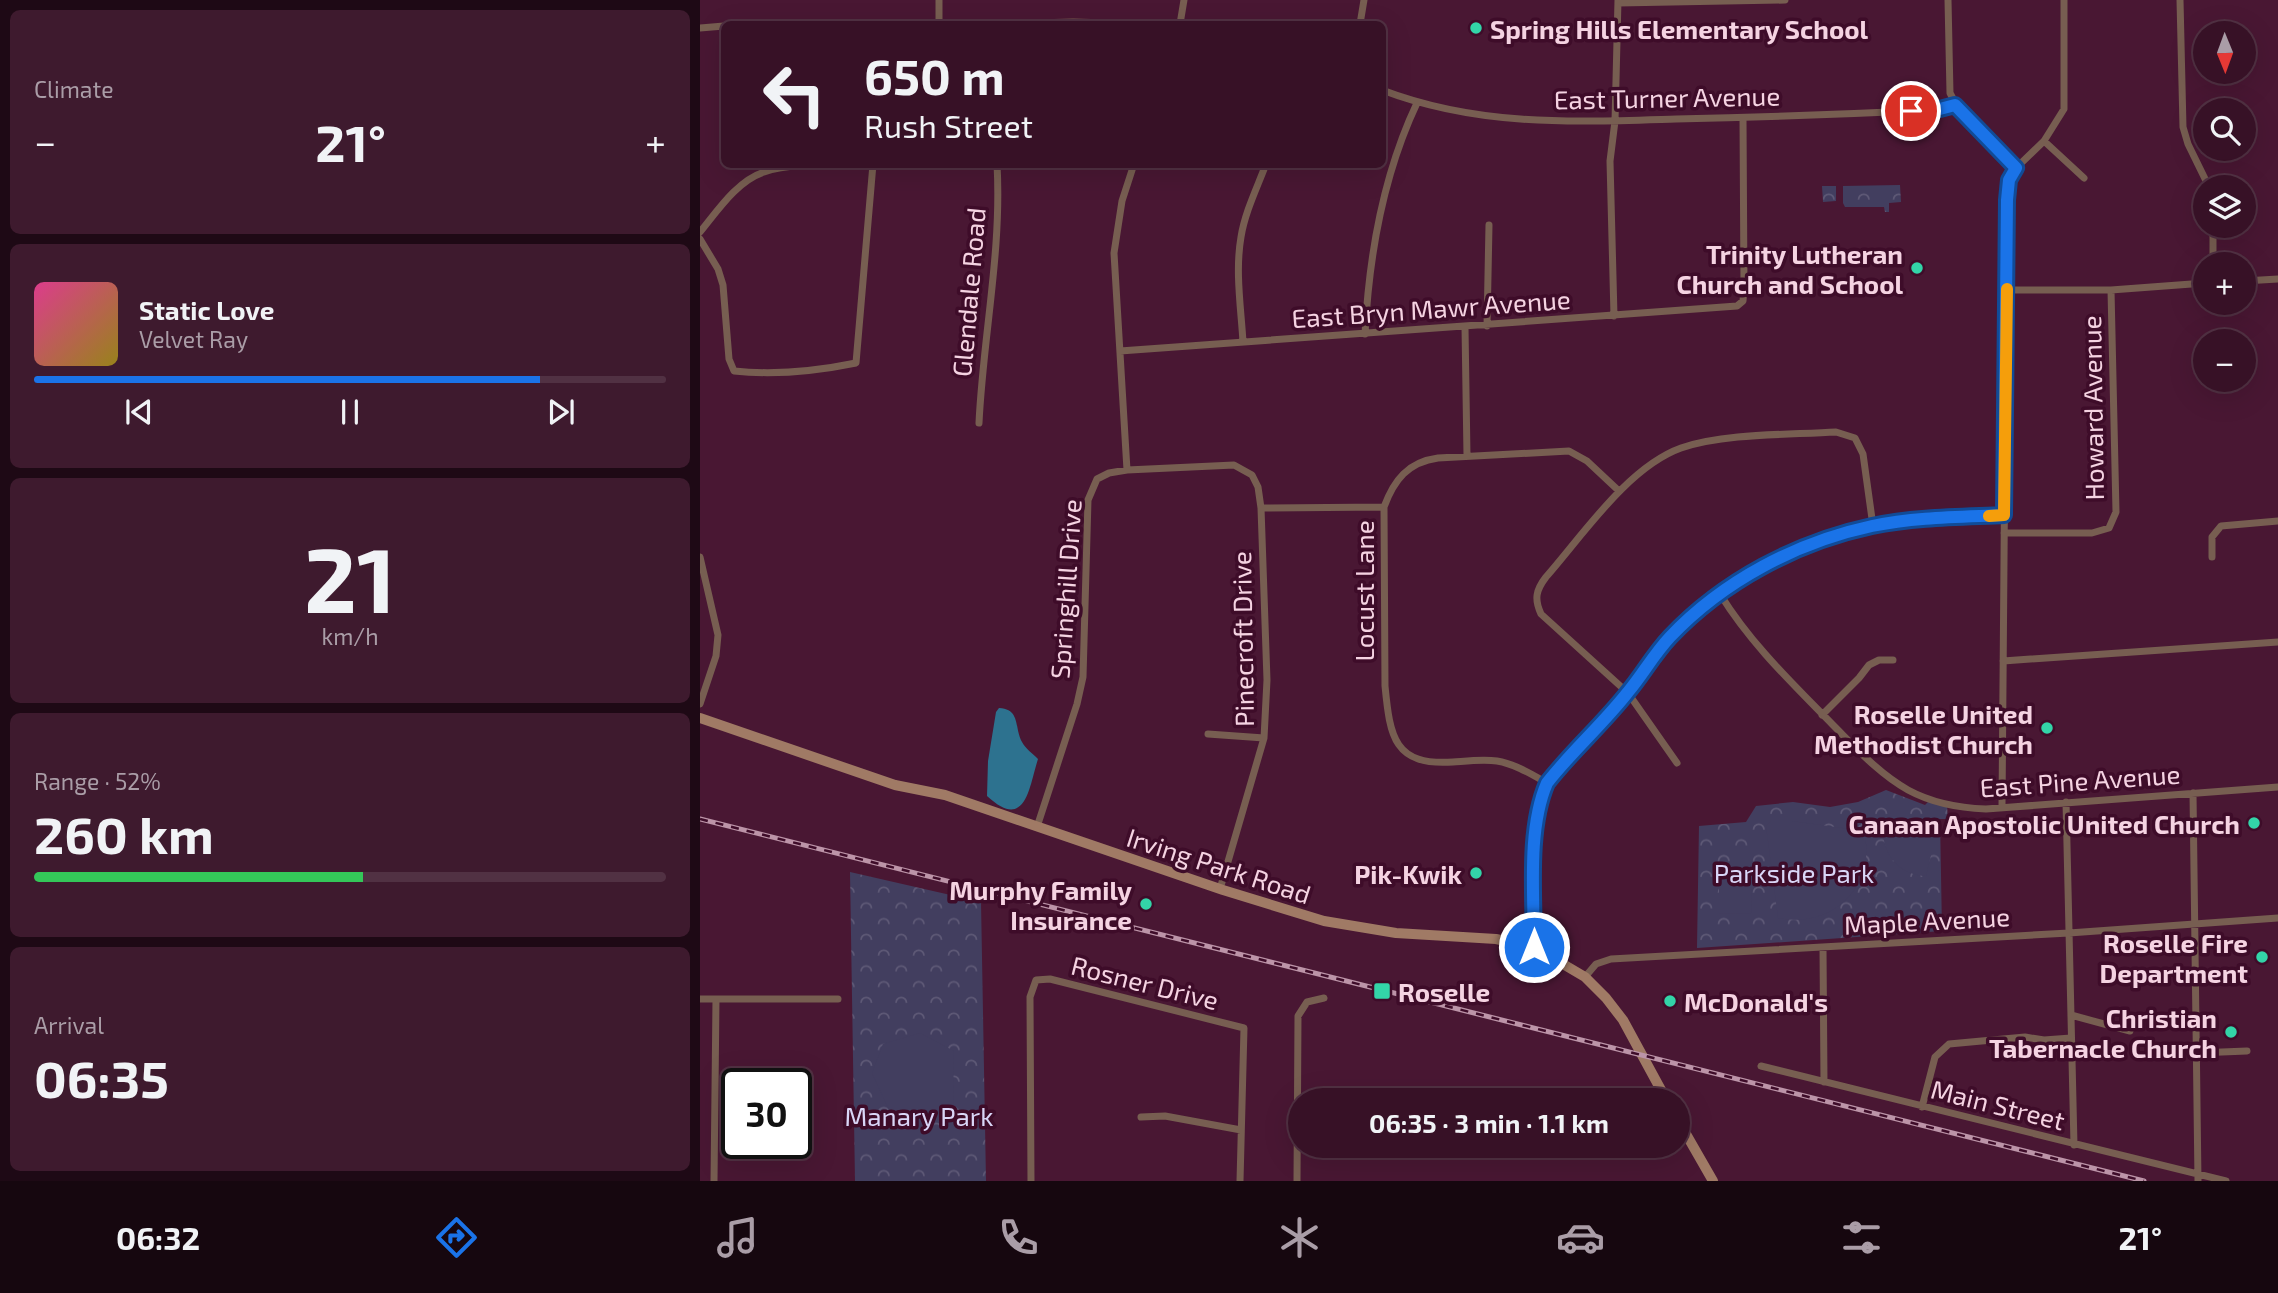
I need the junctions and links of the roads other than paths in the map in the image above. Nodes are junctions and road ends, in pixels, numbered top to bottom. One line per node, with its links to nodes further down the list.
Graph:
1 (939, 0): 9 (street)
2 (1184, 0): 10 (street)
3 (1364, 0): 11 (street)
4 (1785, 0): 8 (street)
5 (1948, 0): 16 (street)
6 (2064, 0): 19 (street)
7 (2180, 0): 26 (street)
8 (1618, 2): 18 (street)
9 (939, 21)
10 (1180, 21)
11 (1360, 21)
12 (721, 26): 13 (street)
13 (700, 28)
14 (1386, 91): 15 (street, East Turner Avenue)
15 (1417, 103): 18 (street, East Turner Avenue); 39 (street)
16 (1955, 105): 17 (street, East Turner Avenue); 25 (street)
17 (1742, 118): 18 (street, East Turner Avenue); 36 (street, East Bryn Mawr Avenue)
18 (1615, 121): 36 (street)
19 (2044, 141): 25 (street); 27 (street)
20 (780, 168): 29 (street)
21 (873, 168): 30 (street)
22 (997, 168): 42 (street, Glendale Road)
23 (1131, 168): 41 (street)
24 (1265, 168): 40 (street)
25 (2016, 168): 34 (street)
26 (2203, 175)
27 (2084, 178)
28 (1489, 225): 37 (street)
29 (700, 232)
30 (700, 239)
31 (2278, 279): 32 (street)
32 (2256, 280)
33 (2193, 285): 35 (street)
34 (2007, 290): 35 (street); 48 (street)
35 (2110, 290): 51 (street, Howard Avenue)
36 (1614, 316): 37 (street, East Bryn Mawr Avenue)
37 (1487, 326): 38 (street, East Bryn Mawr Avenue)
38 (1465, 327): 39 (street, East Bryn Mawr Avenue); 43 (street)
39 (1365, 334): 40 (street, East Bryn Mawr Avenue)
40 (1243, 342): 41 (street, East Bryn Mawr Avenue)
41 (1120, 351): 44 (street)
42 (979, 423)
43 (1467, 456): 45 (street, Locust Lane); 46 (street, Locust Lane)
44 (1127, 470): 47 (street, Springhill Drive); 70 (street, Springhill Drive)
45 (1619, 491): 50 (street); 58 (street)
46 (1384, 507): 47 (street); 65 (street, Locust Lane)
47 (1261, 508): 63 (street, Pinecroft Drive)
48 (2004, 515): 50 (street); 51 (street)
49 (2278, 521): 52 (street)
50 (1873, 526): 54 (street)
51 (2004, 533): 57 (street)
52 (2213, 557)
53 (700, 558): 59 (street)
54 (1720, 594): 58 (street); 60 (street, East Pine Avenue)
55 (2278, 642): 57 (street)
56 (1893, 660): 60 (street)
57 (2003, 661): 69 (street)
58 (1628, 693): 64 (street); 65 (street)
59 (700, 704)
60 (1822, 715): 69 (street, East Pine Avenue)
61 (700, 718): 70 (main road, Irving Park Road)
62 (1208, 734): 63 (street)
63 (1264, 738): 71 (street, Pinecroft Drive)
64 (1677, 762)
65 (1547, 783): 75 (street)
66 (2278, 787): 67 (street, East Pine Avenue)
67 (2193, 793): 68 (street, East Pine Avenue); 73 (street)
68 (2066, 802): 69 (street, East Pine Avenue); 74 (street)
69 (2002, 807)
70 (1037, 827): 71 (main road, Irving Park Road)
71 (1220, 889): 75 (main road, Irving Park Road)
72 (2278, 918): 73 (street, Maple Avenue)
73 (2195, 924): 74 (street, Maple Avenue); 86 (street)
74 (2069, 933): 76 (street, Maple Avenue); 82 (street)
75 (1534, 947): 77 (main road, Irving Park Road)
76 (1823, 947): 77 (street, Maple Avenue); 88 (street)
77 (1586, 977): 89 (main road, Irving Park Road)
78 (1324, 998): 99 (street)
79 (700, 999): 80 (street)
80 (716, 999): 81 (street); 96 (street)
81 (838, 999)
82 (2071, 1015): 83 (street); 84 (street)
83 (2130, 1031)
84 (2071, 1038): 90 (street); 94 (street)
85 (2247, 1051): 86 (street)
86 (2197, 1053): 95 (street)
87 (1760, 1066): 88 (street, Main Street)
88 (1824, 1082): 90 (street, Main Street)
89 (1660, 1088)
90 (1922, 1107): 94 (street, Main Street)
91 (1141, 1117): 92 (street)
92 (1241, 1130): 97 (street, Rosner Drive); 98 (street)
93 (1690, 1142): 100 (main road)
94 (2074, 1144): 95 (street, Main Street)
95 (2198, 1177): 101 (street, Main Street)
96 (714, 1181)
97 (1031, 1181)
98 (1240, 1181)
99 (1297, 1181)
100 (1713, 1181)
101 (2227, 1181)

